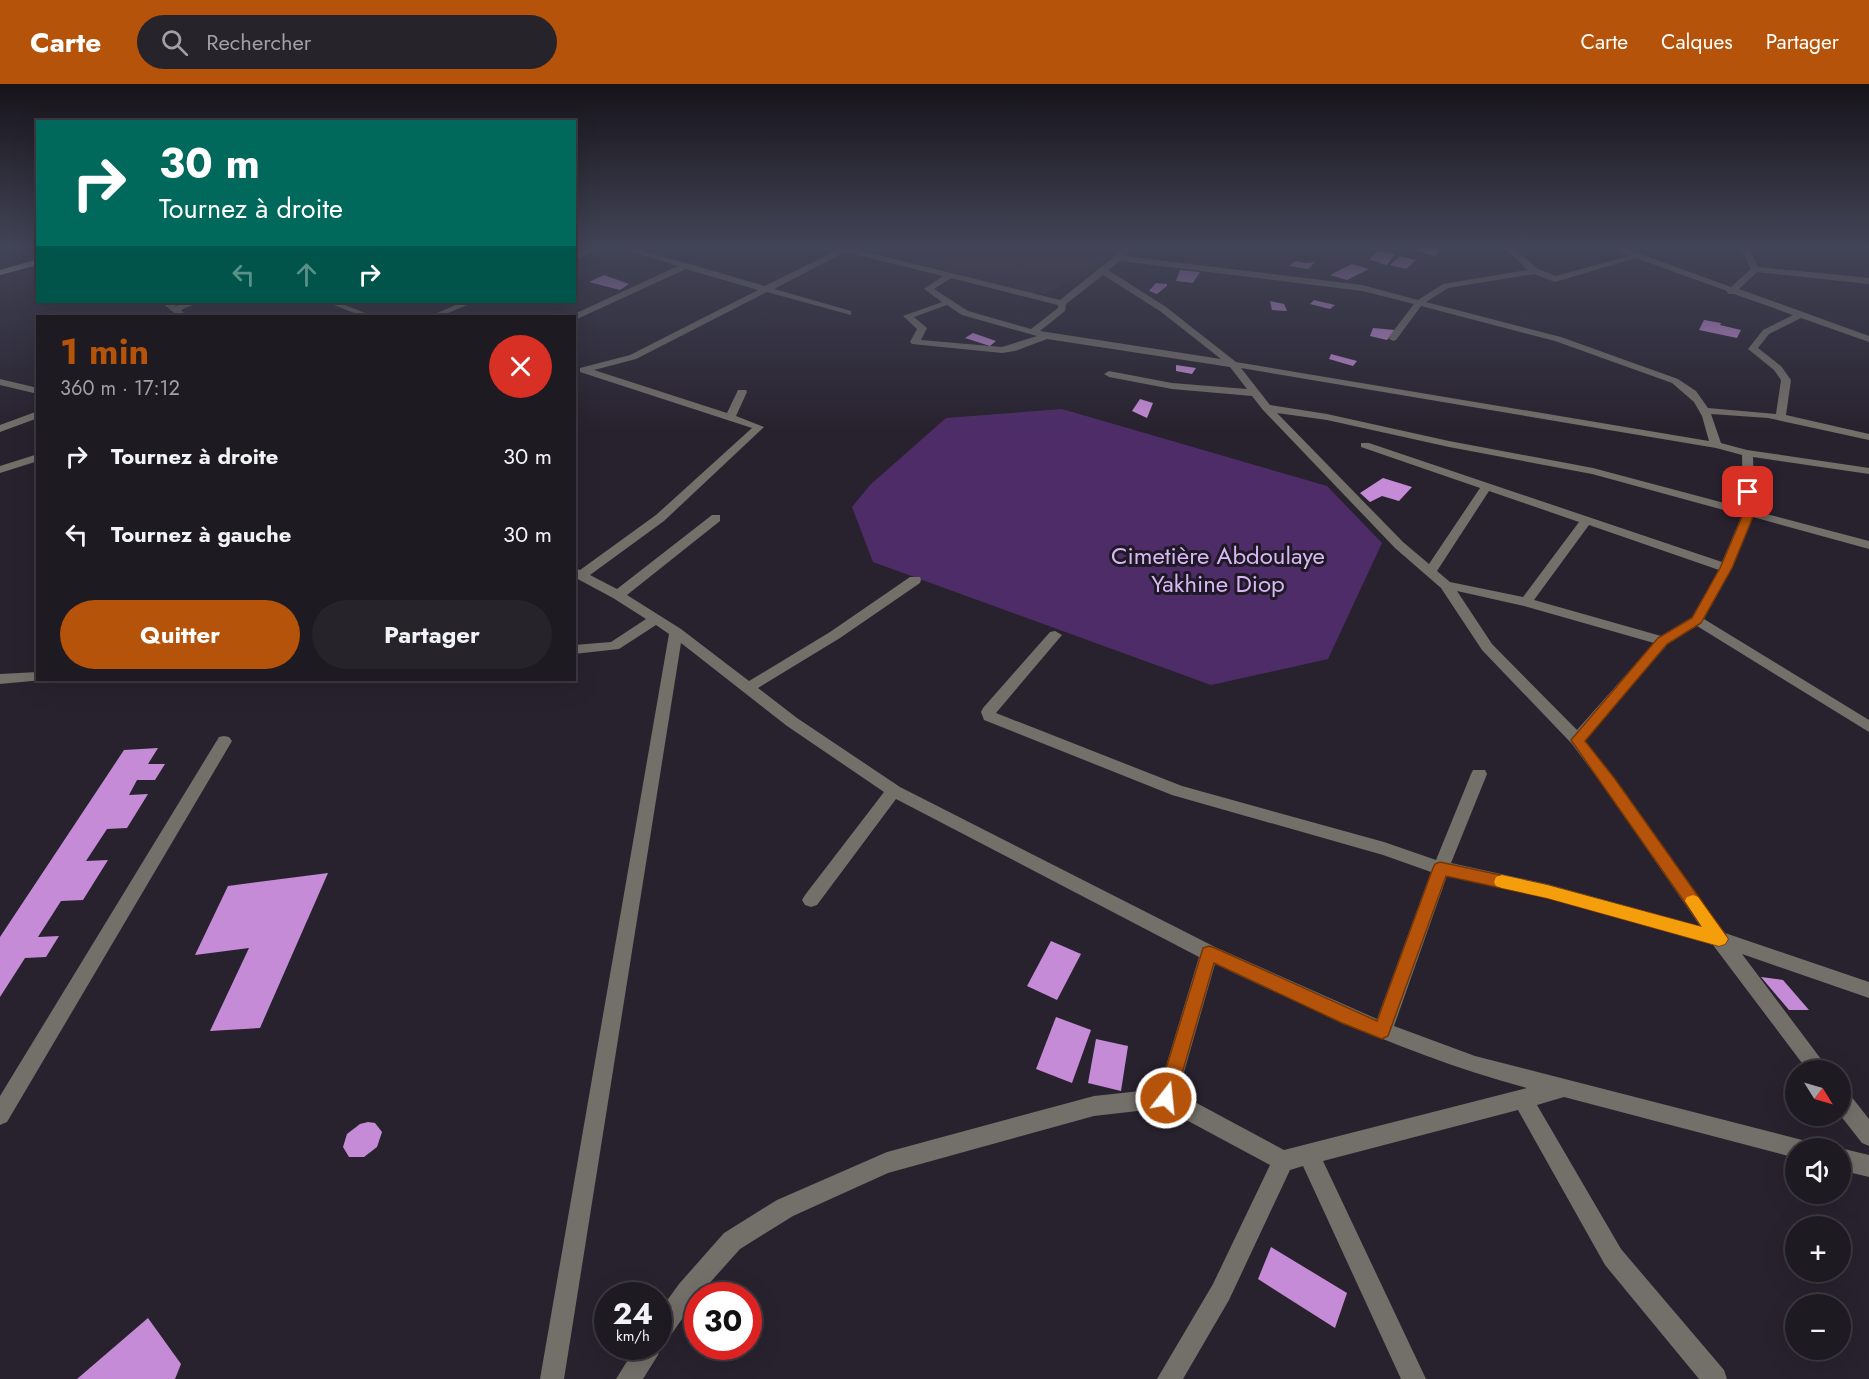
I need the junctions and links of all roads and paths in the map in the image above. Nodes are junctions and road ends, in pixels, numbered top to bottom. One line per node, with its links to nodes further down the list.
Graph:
1 (348, 308): 14 (street)
2 (453, 308): 15 (street)
3 (593, 308): 17 (street)
4 (728, 308): 23 (street)
5 (832, 308): 13 (street)
6 (930, 308): 19 (street)
7 (959, 308): 18 (street)
8 (1062, 308): 18 (street)
9 (1162, 308): 22 (street)
10 (1415, 308): 20 (street)
11 (1440, 308): 30 (street)
12 (1780, 308): 16 (street)
13 (848, 313)
14 (366, 315)
15 (437, 315)
16 (1799, 315): 21 (street); 33 (street)
17 (576, 316)
18 (1033, 332): 19 (street)
19 (1046, 336): 22 (street)
20 (1393, 338)
21 (1869, 339)
22 (1233, 364): 28 (street); 37 (street)
23 (579, 371): 32 (street)
24 (1109, 374): 28 (street)
25 (0, 382): 26 (street)
26 (36, 391)
27 (742, 392): 32 (street)
28 (1255, 393): 29 (street)
29 (1268, 408): 43 (street); 48 (street)
30 (1706, 411): 33 (street); 37 (street)
31 (36, 415): 34 (street)
32 (730, 417): 49 (street)
33 (1781, 417): 35 (street)
34 (0, 429)
35 (1869, 437)
36 (1365, 444): 42 (street)
37 (1716, 445): 38 (street)
38 (1747, 453): 41 (street); 43 (street)
39 (36, 458): 40 (street)
40 (0, 470)
41 (1869, 471)
42 (1487, 486): 45 (street); 48 (street)
43 (1749, 512): 46 (street); 47 (street)
44 (716, 518): 52 (street)
45 (1587, 519): 47 (street); 53 (street)
46 (1869, 544)
47 (1726, 568): 55 (street)
48 (1430, 572): 51 (street)
49 (578, 574): 52 (street)
50 (915, 580): 62 (street)
51 (1446, 585): 53 (street); 64 (street)
52 (618, 595): 54 (street)
53 (1526, 602): 58 (street)
54 (656, 620): 56 (street); 59 (street)
55 (1696, 620): 58 (street); 63 (street)
56 (676, 632): 62 (street); 88 (street)
57 (1055, 635): 68 (street)
58 (1663, 641): 64 (street)
59 (576, 650)
60 (36, 677): 61 (street)
61 (0, 679)
62 (748, 688): 67 (street)
63 (1869, 727)
64 (1577, 740): 70 (street)
65 (224, 741): 79 (street)
66 (1479, 774): 68 (street)
67 (894, 791): 69 (street); 71 (street)
68 (1440, 868): 70 (street); 73 (street)
69 (811, 900)
70 (1719, 939): 72 (street); 74 (street)
71 (1209, 953): 73 (street); 76 (street)
72 (1869, 990)
73 (1382, 1031): 75 (street)
74 (1812, 1060)
75 (1566, 1088): 77 (street); 81 (street)
76 (1166, 1098): 83 (street); 86 (street)
77 (1522, 1098): 82 (street); 92 (street)
78 (1851, 1112): 80 (street)
79 (0, 1115)
80 (1869, 1136)
81 (1785, 1144)
82 (1308, 1154): 83 (street); 91 (street)
83 (1283, 1161): 90 (street)
84 (1851, 1162): 85 (street)
85 (1869, 1166)
86 (672, 1314)
87 (641, 1360): 89 (street)
88 (552, 1379)
89 (628, 1379)
90 (1169, 1379)
91 (1414, 1379)
92 (1715, 1379)

